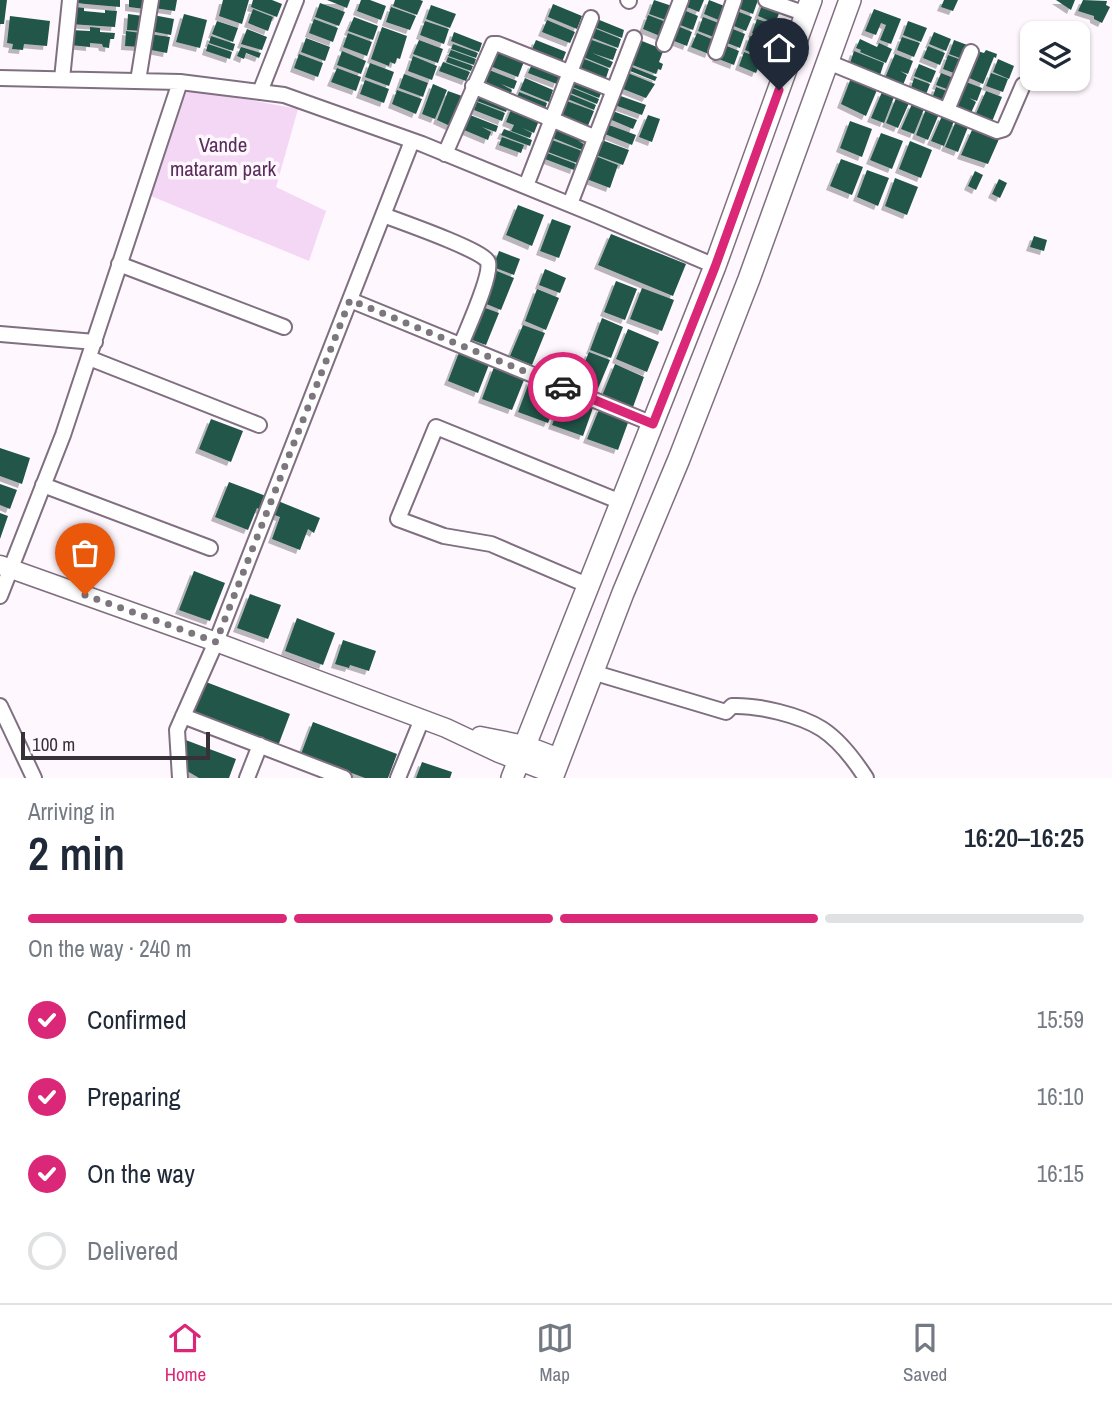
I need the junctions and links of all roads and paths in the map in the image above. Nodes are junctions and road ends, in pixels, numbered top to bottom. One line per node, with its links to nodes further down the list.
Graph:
1 (70, 0): 17 (street)
2 (151, 0): 18 (street)
3 (296, 0): 23 (street)
4 (681, 0): 11 (street)
5 (734, 0): 12 (street)
6 (766, 0): 8 (street)
7 (850, 0): 14 (main road)
8 (809, 7): 33 (main road)
9 (591, 18): 15 (street)
10 (634, 38): 21 (street)
11 (664, 44)
12 (716, 52)
13 (971, 52): 24 (street)
14 (828, 62): 24 (street); 49 (main road)
15 (570, 73): 20 (street); 21 (street); 25 (street)
16 (0, 78): 17 (street)
17 (62, 79): 18 (street)
18 (138, 81): 19 (street)
19 (180, 82): 23 (street); 32 (street)
20 (473, 86): 25 (street); 28 (street)
21 (614, 90): 26 (street)
22 (1020, 91): 24 (street)
23 (260, 92): 27 (street)
24 (947, 110)
25 (552, 119): 26 (street); 29 (street)
26 (596, 138): 30 (street)
27 (412, 141): 28 (street); 31 (street)
28 (445, 154): 29 (street)
29 (526, 186): 30 (street)
30 (570, 204): 33 (street)
31 (383, 215): 34 (street); 38 (street)
32 (119, 264): 35 (street); 37 (street)
33 (715, 267): 40 (main road)
34 (350, 300): 38 (street); 48 (street)
35 (284, 327)
36 (0, 334): 37 (street)
37 (95, 342): 39 (street)
38 (461, 345): 40 (street)
39 (89, 358): 41 (street); 42 (street)
40 (653, 424): 43 (main road)
41 (260, 425)
42 (43, 485): 44 (street); 45 (street)
43 (621, 502): 46 (main road); 46 (street)
44 (210, 548)
45 (6, 567): 47 (street); 48 (street)
46 (587, 585): 55 (main road)
47 (0, 596)
48 (216, 642): 51 (street); 52 (street)
49 (592, 672): 56 (main road); 62 (street)
50 (0, 706): 53 (street)
51 (183, 716): 54 (street); 59 (street)
52 (422, 719): 55 (street); 61 (street)
53 (7, 735): 58 (street)
54 (260, 746): 57 (street); 60 (street)
55 (518, 762): 56 (street)
56 (554, 770)
57 (339, 777)
58 (34, 778)
59 (180, 778)
60 (247, 778)
61 (398, 778)
62 (866, 778)

